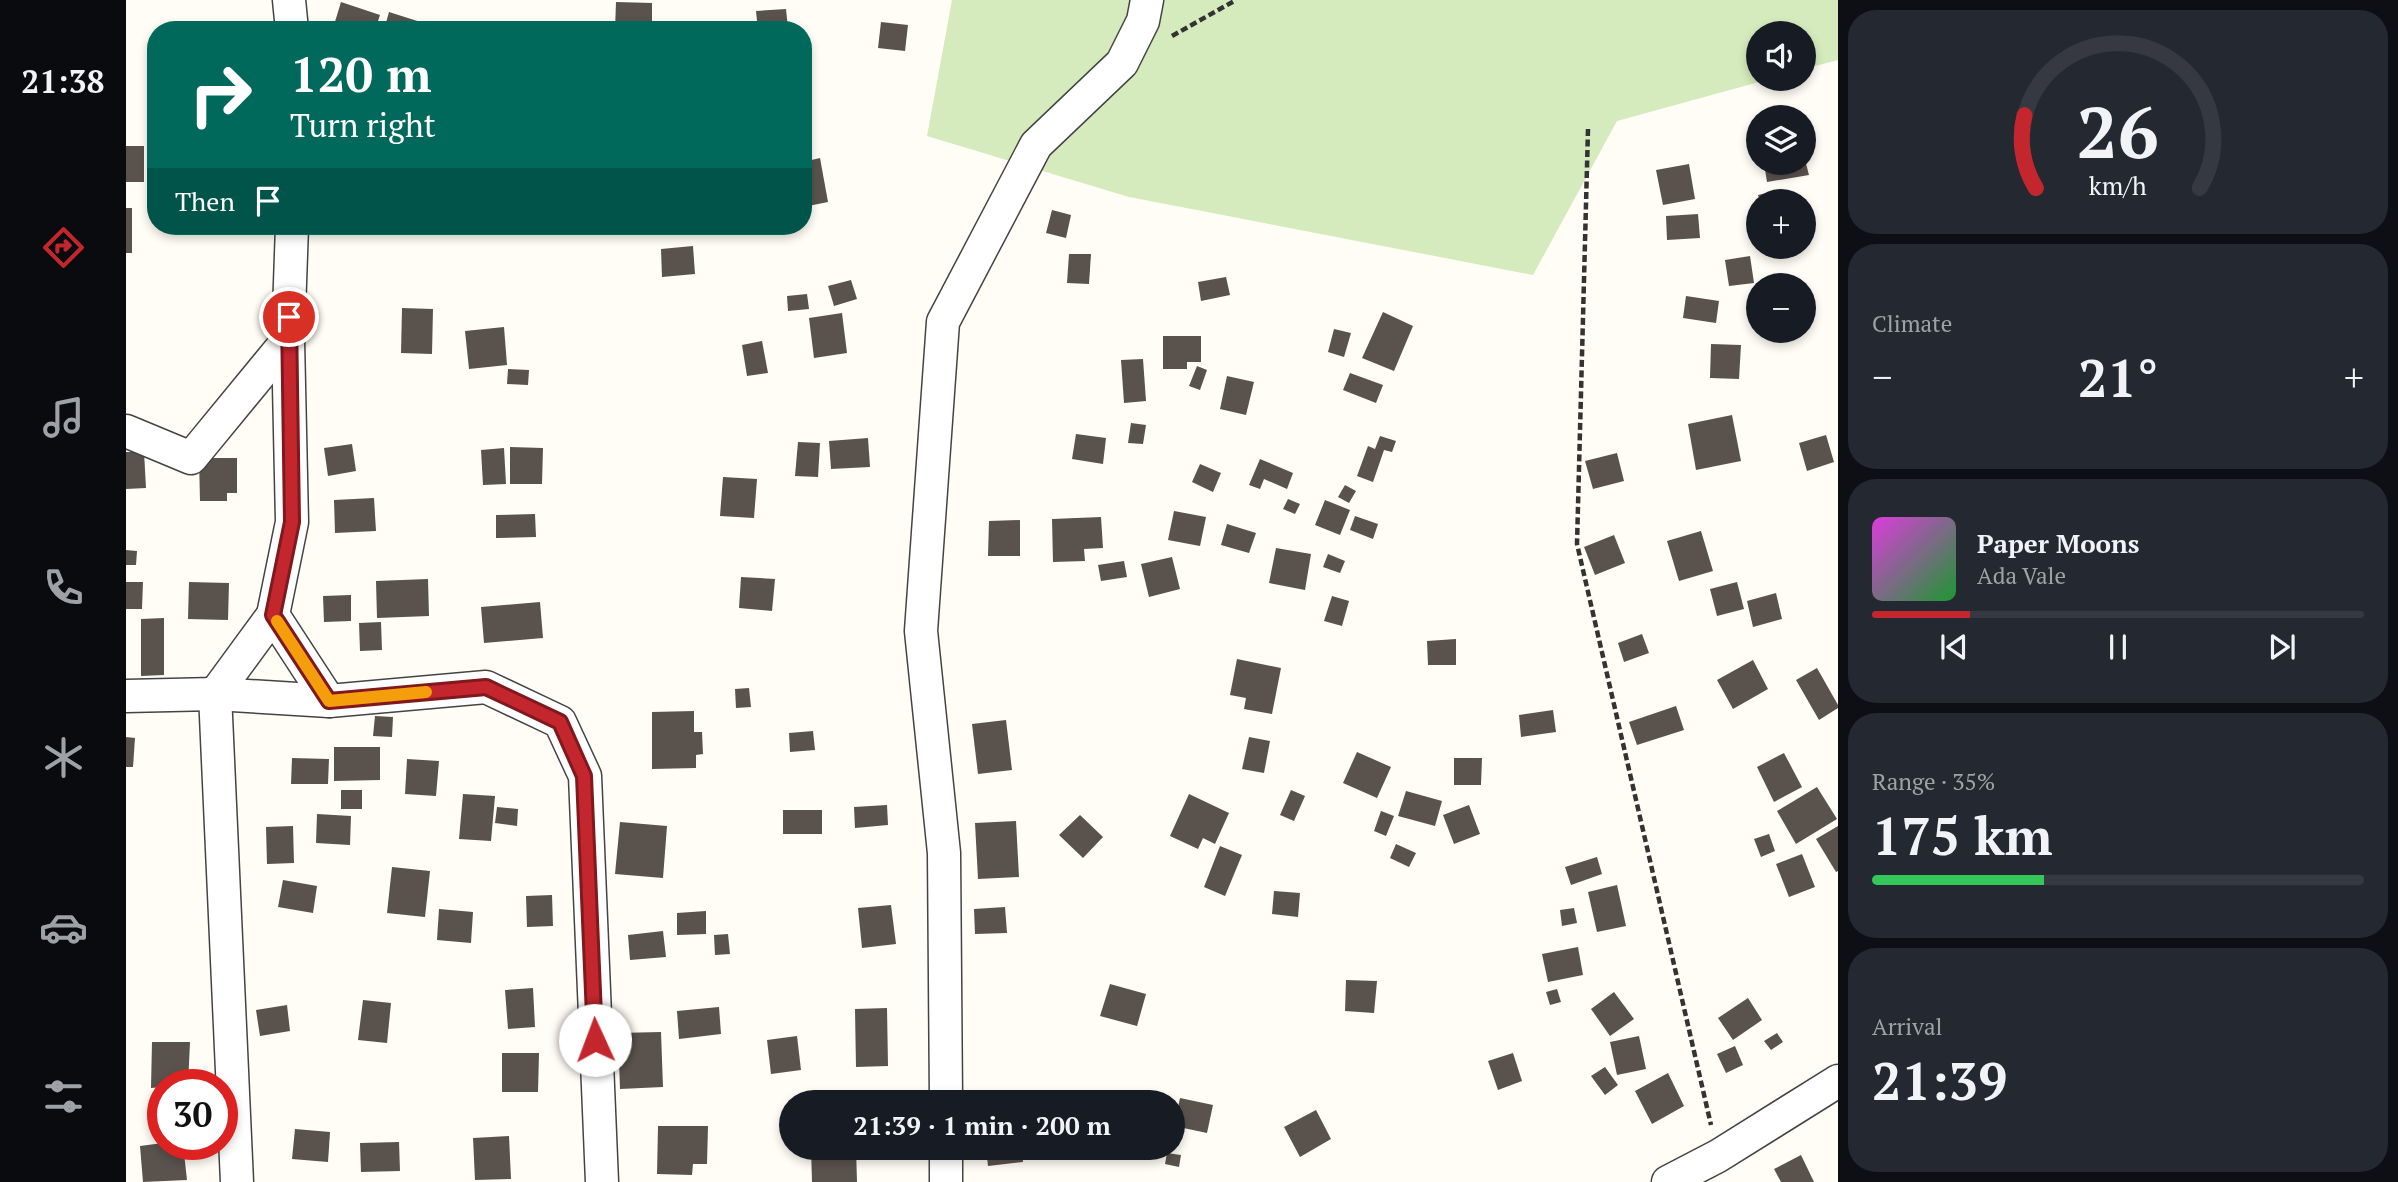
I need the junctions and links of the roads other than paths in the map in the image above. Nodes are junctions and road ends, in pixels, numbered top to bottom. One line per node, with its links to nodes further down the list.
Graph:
1 (289, 0): 3 (street)
2 (1147, 0): 12 (street)
3 (291, 21)
4 (292, 235): 5 (street)
5 (288, 340): 6 (street); 7 (street)
6 (126, 432)
7 (273, 615): 8 (street); 10 (street)
8 (215, 694): 9 (street); 10 (street); 14 (street)
9 (126, 696)
10 (329, 701): 15 (street)
11 (1838, 1081): 17 (street)
12 (946, 1090)
13 (946, 1160): 16 (street)
14 (237, 1182)
15 (602, 1182)
16 (946, 1182)
17 (1668, 1182)

